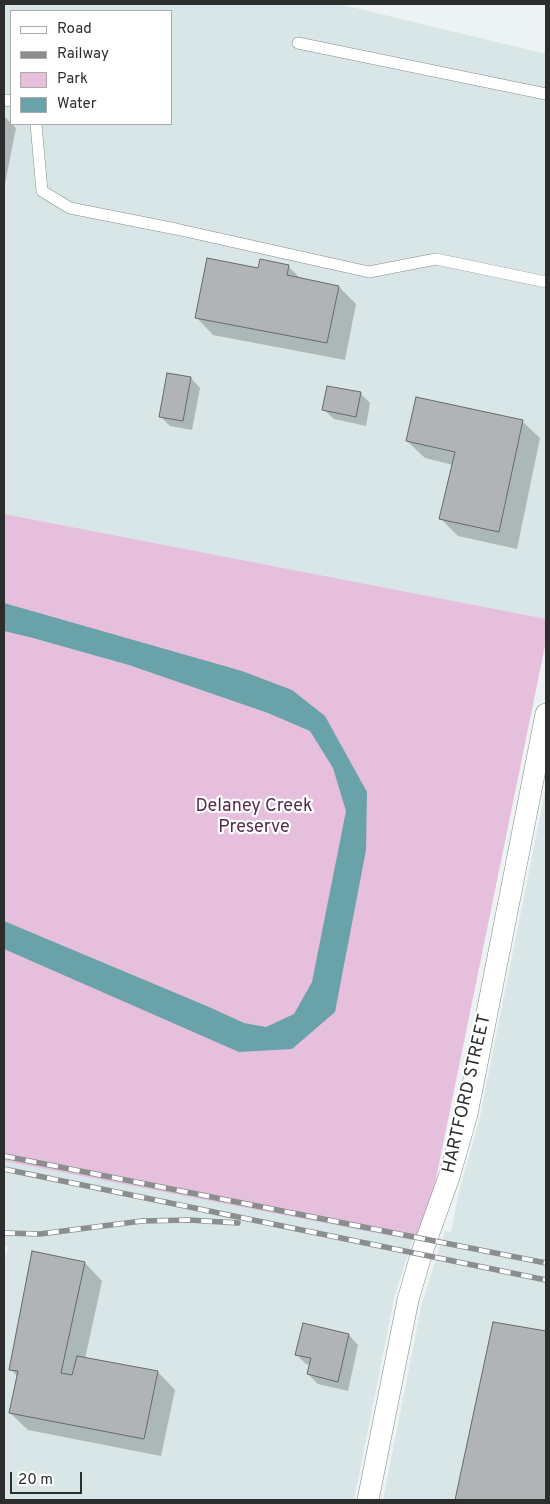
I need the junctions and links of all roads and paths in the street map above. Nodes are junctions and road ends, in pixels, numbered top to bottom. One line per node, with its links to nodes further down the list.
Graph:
1 (298, 44): 2 (lane)
2 (546, 94)
3 (36, 125): 4 (lane)
4 (546, 282)
5 (546, 714): 6 (street, HARTFORD STREET)
6 (368, 1500)

